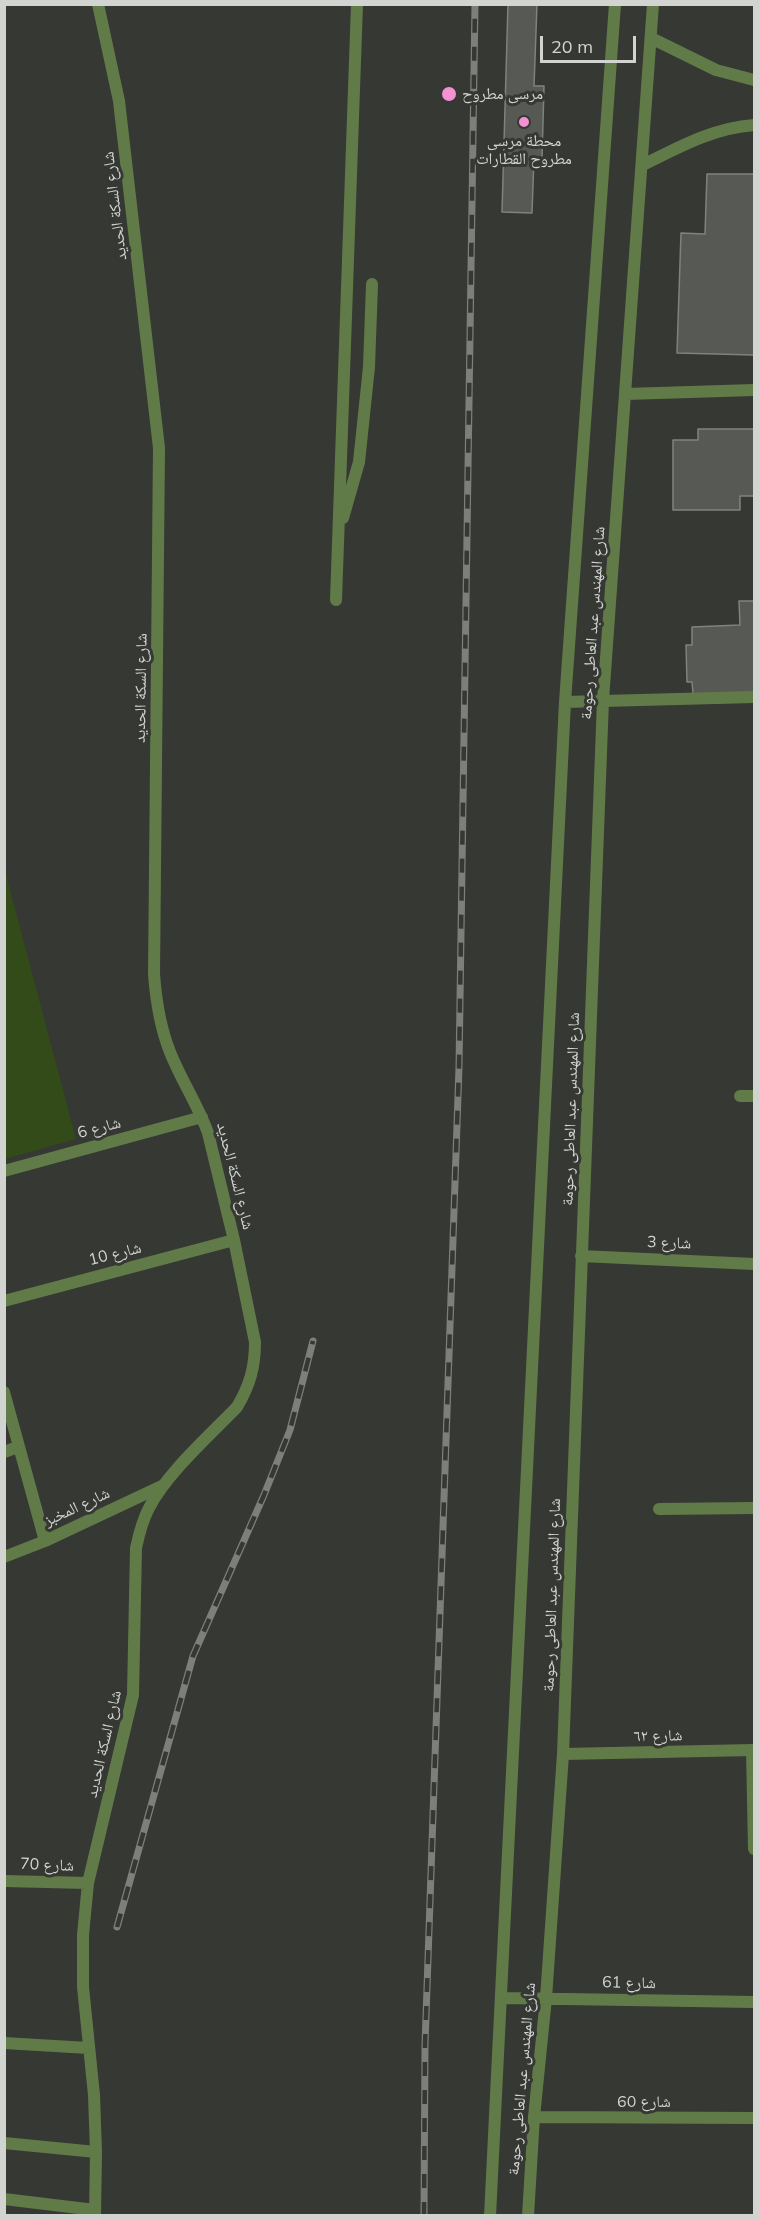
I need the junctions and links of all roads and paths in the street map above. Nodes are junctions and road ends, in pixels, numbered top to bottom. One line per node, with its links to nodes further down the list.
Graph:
1 (98, 4): 19 (street, شارع السكة الحديد)
2 (357, 4): 12 (street)
3 (615, 4): 16 (street, شارع المهندس عبد العاطى رحومة)
4 (653, 4): 5 (street, شارع المهندس عبد العاطى رحومة)
5 (651, 38): 6 (street); 8 (street, شارع المهندس عبد العاطى رحومة)
6 (754, 80)
7 (754, 125): 8 (street)
8 (643, 165): 11 (street, شارع المهندس عبد العاطى رحومة)
9 (372, 284): 12 (street)
10 (754, 390): 11 (street)
11 (626, 394): 15 (street, شارع المهندس عبد العاطى رحومة)
12 (338, 536): 13 (street)
13 (336, 600)
14 (754, 697): 15 (street)
15 (603, 700): 16 (street); 22 (street, شارع المهندس عبد العاطى رحومة)
16 (565, 702): 38 (street, شارع المهندس عبد العاطى رحومة)
17 (754, 1095): 18 (street)
18 (740, 1096)
19 (202, 1117): 20 (street, شارع 6); 21 (street, شارع السكة الحديد)
20 (4, 1171)
21 (234, 1240): 24 (street, شارع 10); 28 (street, شارع السكة الحديد)
22 (581, 1256): 23 (street, شارع 3); 34 (street, شارع المهندس عبد العاطى رحومة)
23 (754, 1264)
24 (4, 1300)
25 (4, 1392): 26 (street)
26 (18, 1447): 27 (street); 31 (street)
27 (4, 1452)
28 (163, 1485): 31 (street, شارع المخبز); 37 (street, شارع السكة الحديد)
29 (754, 1508): 30 (street)
30 (659, 1509)
31 (45, 1541): 32 (street, شارع المخبز)
32 (4, 1557)
33 (753, 1750): 34 (street, شارع ٦٢); 35 (street)
34 (563, 1754): 39 (street, شارع المهندس عبد العاطى رحومة)
35 (754, 1849)
36 (4, 1881): 37 (street, شارع 70)
37 (88, 1883): 42 (street, شارع السكة الحديد)
38 (502, 1998): 39 (street, شارع 61); 49 (street, شارع المهندس عبد العاطى رحومة)
39 (546, 1998): 40 (street, شارع 61); 43 (street, شارع المهندس عبد العاطى رحومة)
40 (754, 2002)
41 (4, 2043): 42 (street)
42 (88, 2048): 46 (street, شارع السكة الحديد)
43 (534, 2117): 44 (street, شارع 60); 50 (street, شارع المهندس عبد العاطى رحومة)
44 (754, 2118)
45 (4, 2143): 46 (street)
46 (96, 2152): 48 (street, شارع السكة الحديد)
47 (4, 2199): 48 (street)
48 (95, 2213)
49 (490, 2216)
50 (528, 2216)

